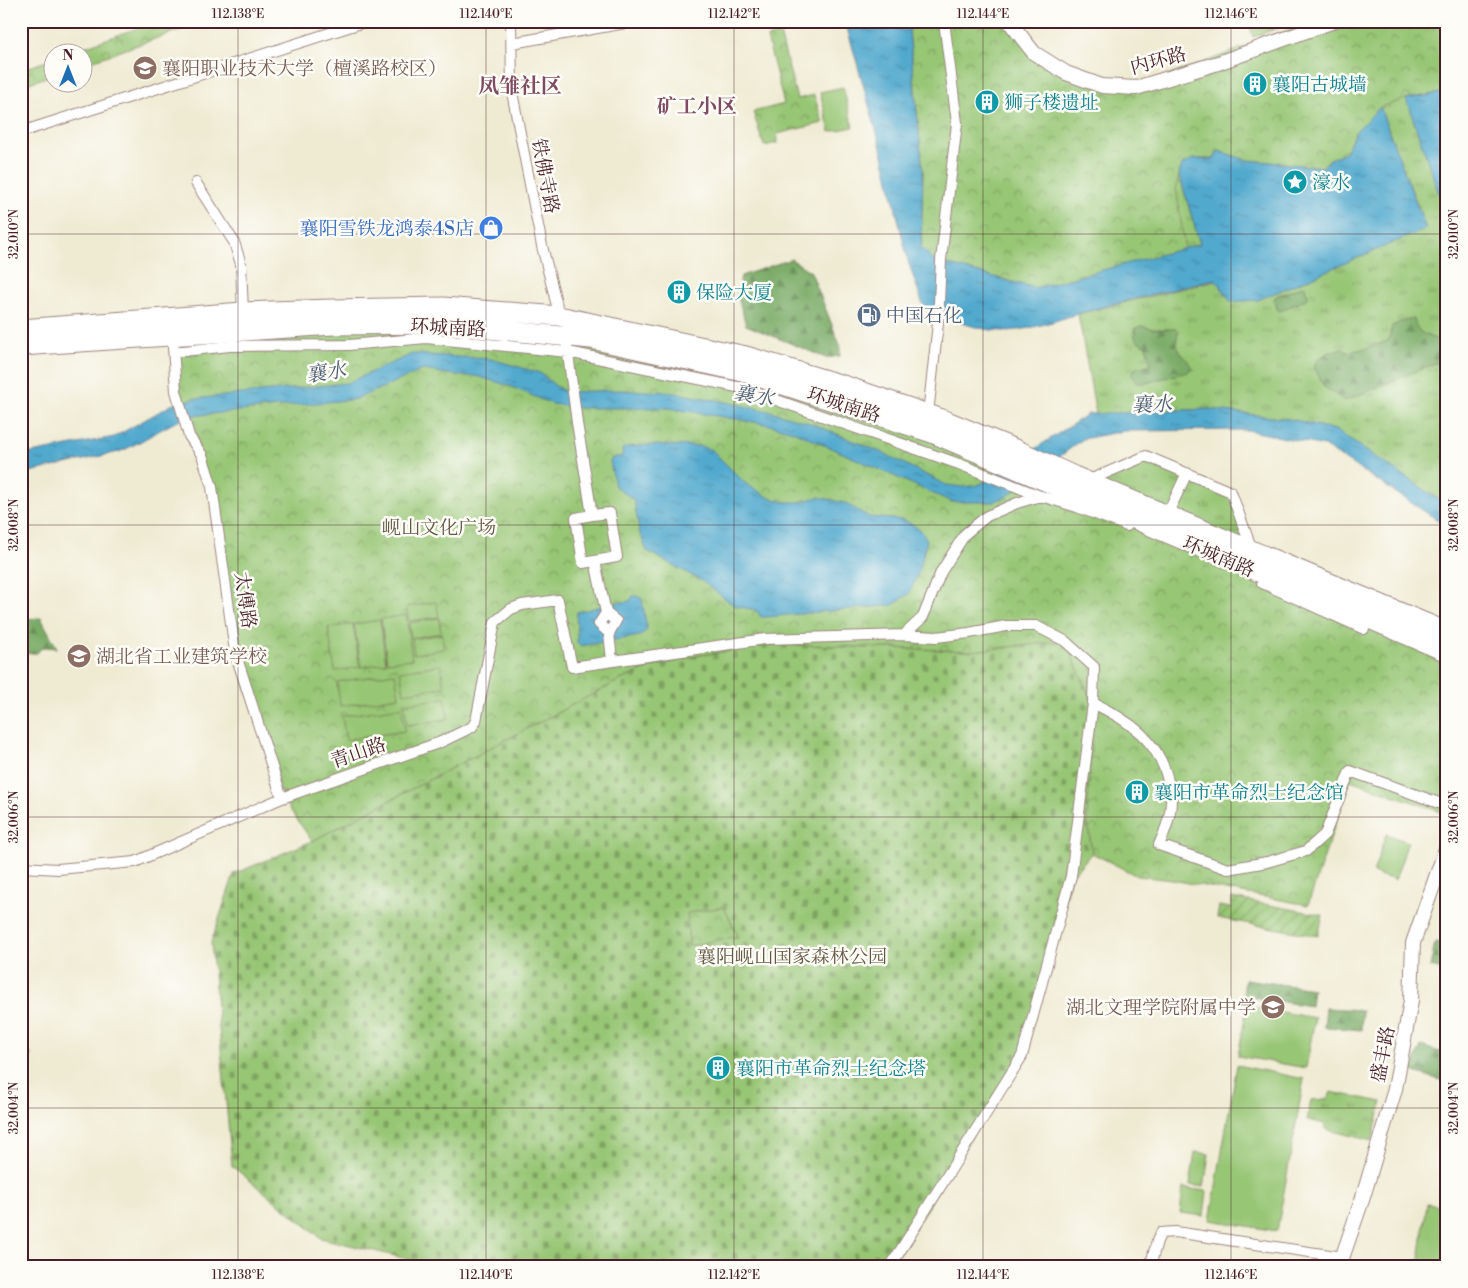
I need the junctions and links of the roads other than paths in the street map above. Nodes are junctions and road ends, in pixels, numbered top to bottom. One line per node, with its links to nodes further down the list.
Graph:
1 (367, 21): 8 (street)
2 (512, 21): 7 (street, 铁佛寺路)
3 (637, 21): 7 (street)
4 (944, 21): 16 (street)
5 (1009, 21): 6 (street, 内环路)
6 (1334, 21)
7 (512, 43): 11 (street, 铁佛寺路)
8 (21, 132)
9 (196, 183): 10 (street)
10 (243, 312): 11 (highway, 环城南路); 12 (highway, 环城南路)
11 (560, 316): 14 (street, 铁佛寺路); 16 (highway, 环城南路)
12 (21, 329)
13 (173, 344): 14 (highway, 环城南路); 15 (highway, 环城南路); 31 (street, 太傅路)
14 (567, 344): 17 (highway, 环城南路); 21 (street, 铁佛寺路)
15 (21, 346)
16 (928, 414): 19 (highway, 环城南路)
17 (991, 467): 19 (highway, 环城南路); 20 (street)
18 (1187, 473): 19 (street); 22 (street); 23 (street)
19 (1076, 483): 22 (highway, 环城南路); 28 (highway, 环城南路)
20 (1041, 496): 25 (street); 27 (street)
21 (592, 515): 24 (street); 24 (street)
22 (1166, 515): 23 (highway, 环城南路)
23 (1252, 550): 26 (highway, 环城南路)
24 (595, 561): 29 (street)
25 (1364, 629)
26 (1447, 632)
27 (904, 635): 29 (street); 30 (street)
28 (1447, 652)
29 (612, 660): 31 (street, 青山路)
30 (1093, 703): 32 (street); 36 (street)
31 (282, 798): 34 (street, 青山路)
32 (1447, 806)
33 (1447, 846): 35 (street, 盛丰路)
34 (21, 867)
35 (1341, 1262): 37 (street)
36 (890, 1267)
37 (1150, 1267)

